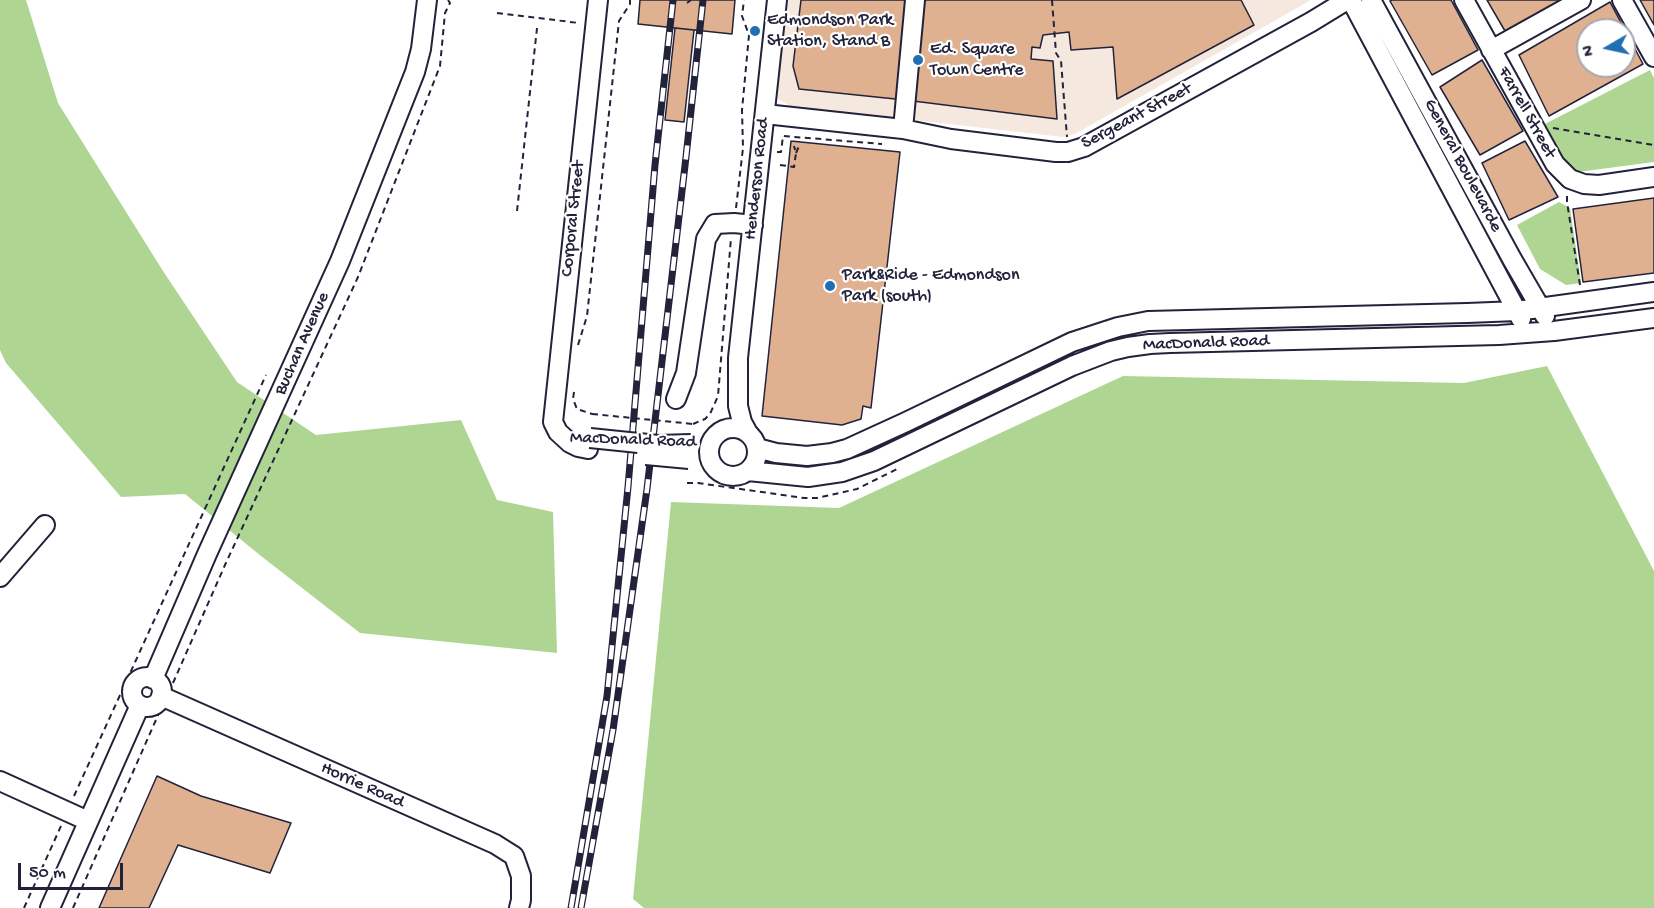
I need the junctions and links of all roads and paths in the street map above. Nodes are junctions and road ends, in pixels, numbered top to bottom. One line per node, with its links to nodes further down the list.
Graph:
1 (426, 0): 60 (street, Buchan Avenue)
2 (448, 0): 61 (path)
3 (598, 0): 50 (street, Corporal Street)
4 (630, 0): 44 (path)
5 (691, 0): 15 (path)
6 (777, 0): 22 (street, Henderson Road)
7 (915, 0): 24 (street)
8 (1052, 0): 28 (path)
9 (1349, 0): 21 (street); 28 (street, Sergeant Street)
10 (1363, 0): 21 (street)
11 (1371, 0): 37 (street, General Boulevarde)
12 (1464, 0): 19 (street, Farrell Street)
13 (1581, 0): 19 (street)
14 (1622, 0): 20 (street)
15 (687, 3)
16 (497, 13): 17 (path)
17 (538, 18)
18 (537, 28): 33 (path)
19 (1491, 50): 23 (street, Farrell Street)
20 (1654, 57)
21 (1403, 97): 38 (street)
22 (765, 114): 24 (street, Sergeant Street); 34 (street, Henderson Road)
23 (1532, 124): 25 (path); 32 (street, Farrell Street)
24 (903, 129): 28 (street, Sergeant Street)
25 (1654, 145)
26 (794, 146): 29 (path)
27 (799, 146): 29 (path)
28 (1068, 152)
29 (796, 153): 30 (path)
30 (780, 165)
31 (1654, 177): 32 (street)
32 (1570, 179): 36 (path)
33 (517, 212)
34 (753, 225): 45 (street, Henderson Road); 48 (street)
35 (1654, 292): 36 (street, MacDonald Road)
36 (1583, 303): 37 (street, MacDonald Road)
37 (1541, 308): 38 (street, MacDonald Road); 41 (street, General Boulevarde)
38 (1517, 310): 40 (street, MacDonald Road); 42 (street)
39 (1654, 318): 41 (street, MacDonald Road)
40 (1148, 321): 43 (street); 52 (street, MacDonald Road)
41 (1554, 331): 42 (street, MacDonald Road)
42 (1528, 334): 43 (street, MacDonald Road)
43 (1150, 344): 56 (street, MacDonald Road)
44 (578, 354)
45 (738, 358): 51 (street, Henderson Road); 52 (street, Henderson Road)
46 (266, 375): 64 (path)
47 (574, 388): 49 (path, bridge)
48 (676, 399)
49 (693, 424)
50 (562, 436): 53 (street, MacDonald Road, bridge)
51 (716, 438): 52 (street); 53 (street, MacDonald Road); 55 (street)
52 (752, 440): 56 (street)
53 (690, 452): 55 (street, MacDonald Road)
54 (907, 464): 57 (path)
55 (714, 466): 56 (street)
56 (748, 471)
57 (687, 483)
58 (45, 525): 59 (street)
59 (0, 577)
60 (153, 679): 61 (street); 62 (street)
61 (163, 698): 62 (street); 68 (path); 69 (street, Horrie Road)
62 (140, 705): 65 (street)
63 (0, 781): 64 (street)
64 (67, 811): 65 (street); 66 (path)
65 (88, 821): 67 (street)
66 (24, 908)
67 (50, 908)
68 (73, 908)
69 (519, 908)

